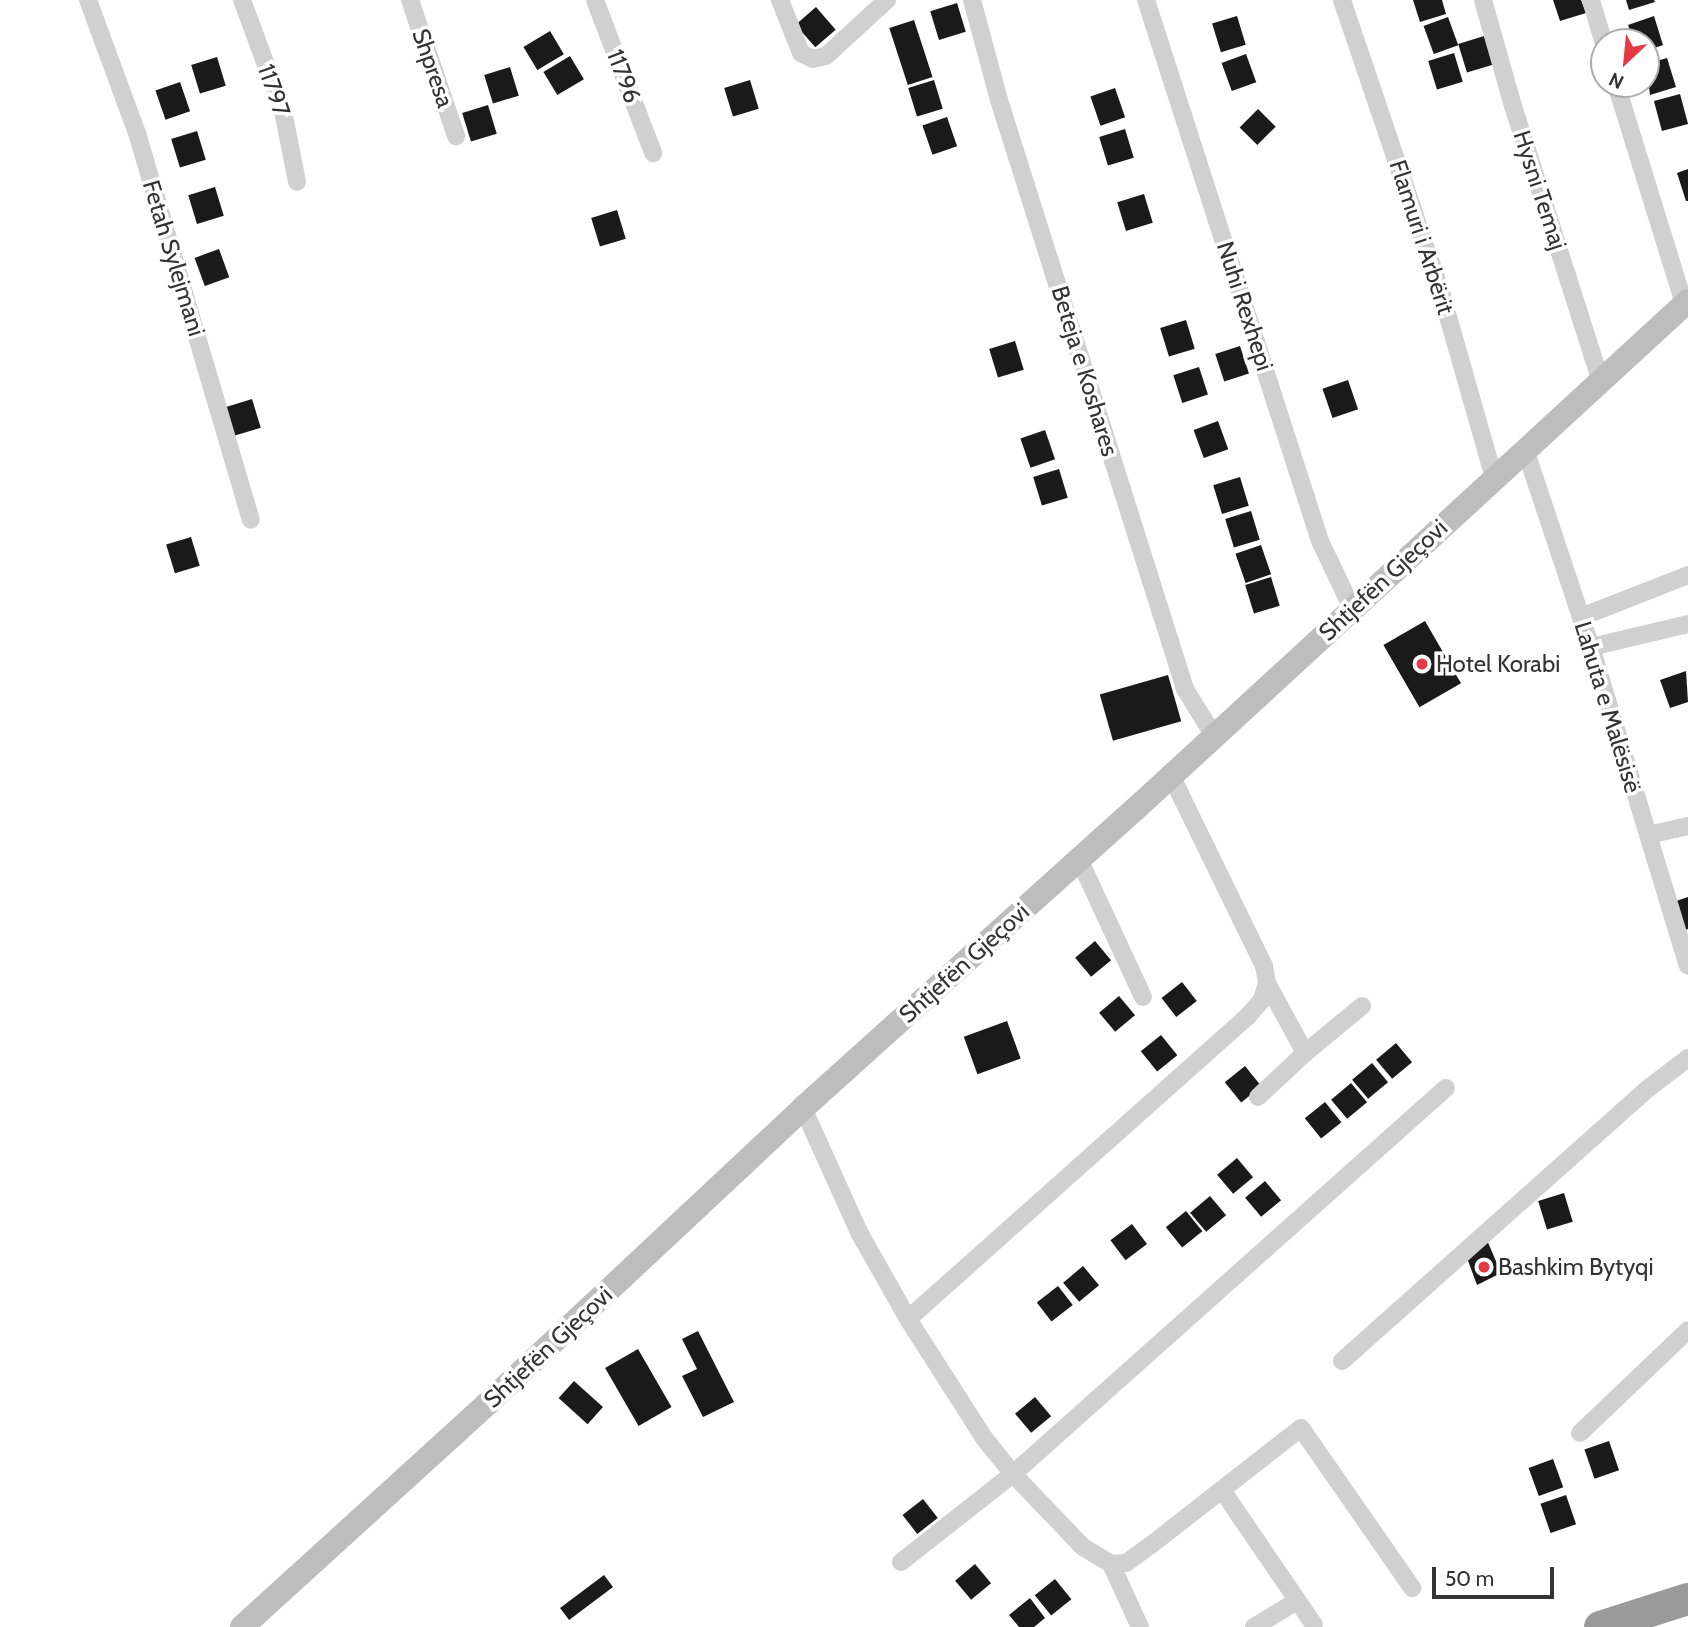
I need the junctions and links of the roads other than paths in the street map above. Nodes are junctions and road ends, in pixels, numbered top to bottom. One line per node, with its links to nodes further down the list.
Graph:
1 (88, 0): 21 (street, Fetah Sylejmani)
2 (242, 0): 16 (street, 11797)
3 (410, 0): 14 (street, Shpresa)
4 (595, 0): 15 (street, 11796)
5 (780, 0): 6 (street)
6 (887, 0)
7 (972, 0): 27 (street, Beteja e Koshares)
8 (1146, 0): 23 (street, Nuhi Rexhepi)
9 (1342, 0): 20 (street, Flamuri i Arbërit)
10 (1483, 0): 18 (street, Hysni Temaj)
11 (1591, 0): 12 (street)
12 (1599, 28)
13 (1620, 98): 17 (street)
14 (456, 136)
15 (653, 153)
16 (297, 182)
17 (1686, 302): 18 (street, Shtjefën Gjeçovi)
18 (1600, 379): 19 (street, Shtjefën Gjeçovi)
19 (1525, 449): 20 (street, Shtjefën Gjeçovi); 24 (street, Lahuta e Malësisë)
20 (1494, 478): 23 (street, Shtjefën Gjeçovi)
21 (251, 520)
22 (1688, 575): 24 (street)
23 (1352, 608): 27 (street, Shtjefën Gjeçovi)
24 (1581, 617): 26 (street, Lahuta e Malësisë)
25 (1688, 624): 26 (street)
26 (1591, 647): 30 (street, Lahuta e Malësisë)
27 (1214, 736): 28 (street, Shtjefën Gjeçovi)
28 (1170, 773): 31 (street, Shtjefën Gjeçovi); 33 (street)
29 (1688, 827): 30 (street)
30 (1647, 835): 32 (street, Lahuta e Malësisë)
31 (1079, 859): 34 (street); 40 (street, Shtjefën Gjeçovi)
32 (1688, 966)
33 (1267, 983): 36 (street); 41 (street)
34 (1143, 997)
35 (1362, 1006): 36 (street)
36 (1305, 1053): 39 (street)
37 (1688, 1058): 43 (street)
38 (1447, 1088): 45 (street)
39 (1258, 1097)
40 (803, 1108): 41 (street); 53 (street, Shtjefën Gjeçovi)
41 (908, 1319): 45 (street)
42 (1688, 1330): 44 (street)
43 (1342, 1361)
44 (1580, 1433)
45 (1013, 1474): 47 (street); 48 (street)
46 (1223, 1489): 48 (street); 49 (street); 51 (street)
47 (901, 1562)
48 (1111, 1564): 54 (street)
49 (1412, 1588)
50 (1688, 1600): 56 (highway)
51 (1297, 1601): 52 (street); 55 (street)
52 (1314, 1625)
53 (242, 1627)
54 (1140, 1627)
55 (1254, 1627)
56 (1600, 1627)

